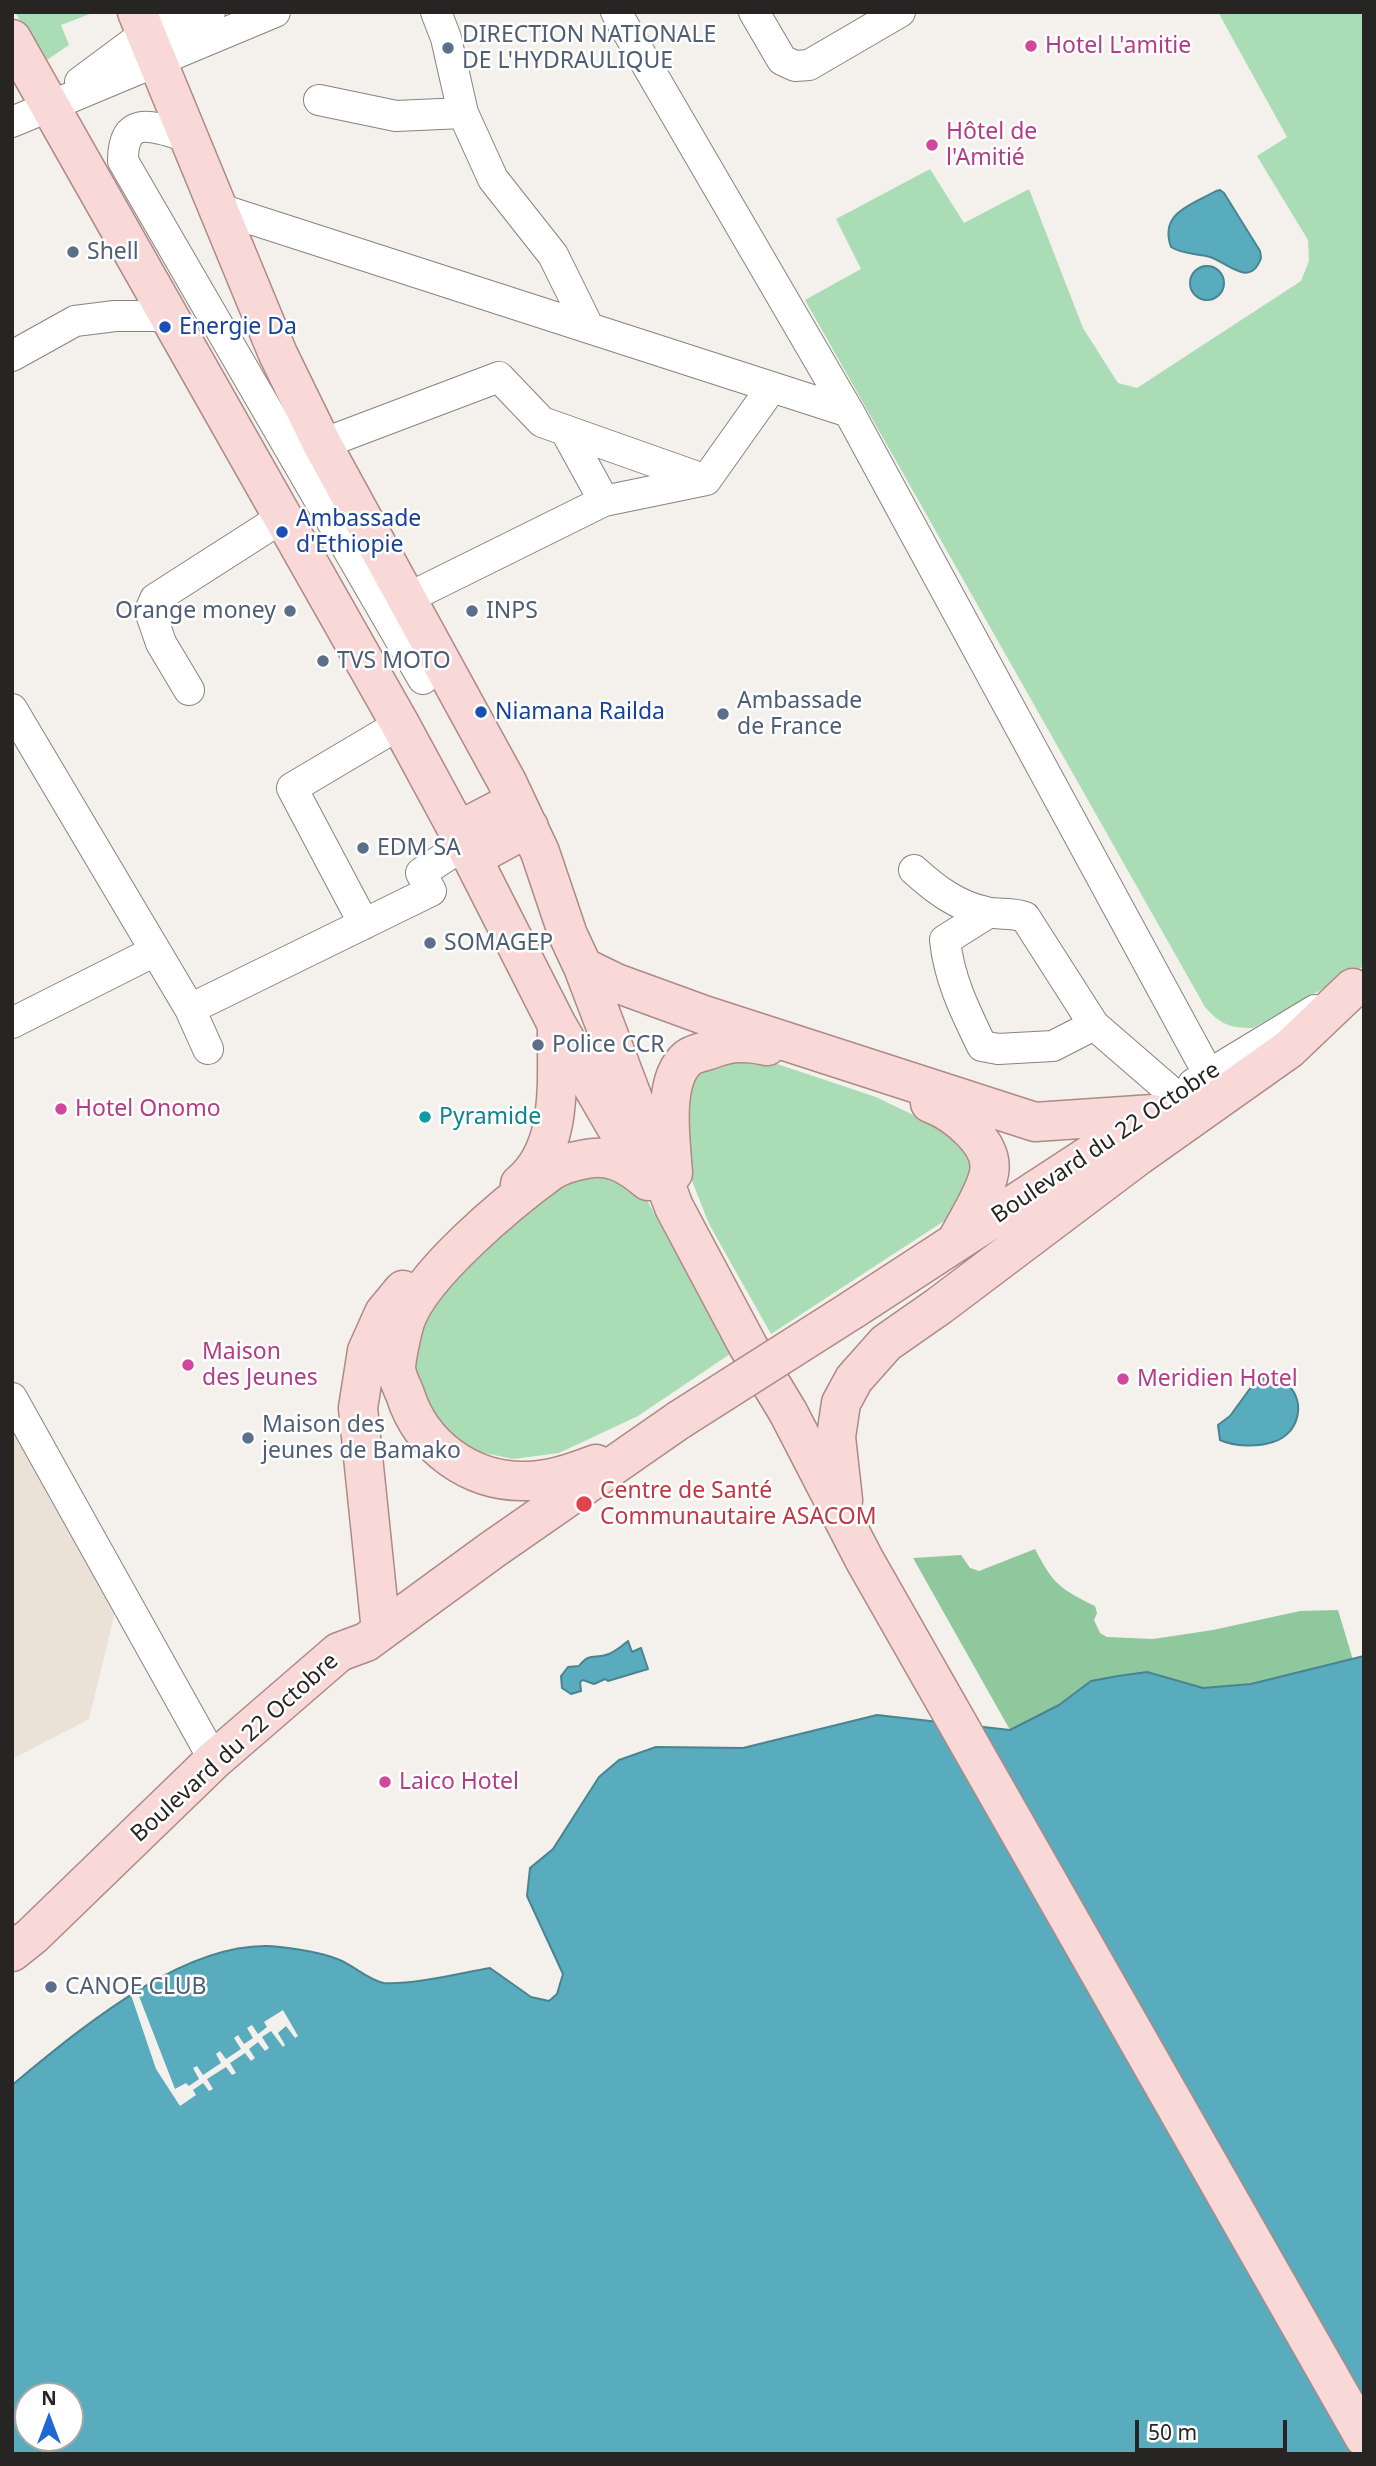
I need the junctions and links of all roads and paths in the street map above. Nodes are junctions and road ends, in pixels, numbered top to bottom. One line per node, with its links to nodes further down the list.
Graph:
1 (210, 12): 7 (street)
2 (275, 12): 7 (street)
3 (436, 12): 11 (street)
4 (615, 12): 19 (street)
5 (754, 12): 6 (street)
6 (897, 13)
7 (147, 36): 10 (street); 13 (main road)
8 (12, 39): 10 (main road)
9 (319, 100): 11 (street)
10 (49, 105): 12 (street); 15 (main road)
11 (463, 113): 16 (street)
12 (12, 122)
13 (188, 137): 14 (main road); 26 (street)
14 (217, 208): 16 (street); 21 (main road)
15 (170, 316): 17 (street); 24 (main road)
16 (589, 328): 18 (street)
17 (12, 356)
18 (772, 387): 19 (street); 22 (street)
19 (849, 412): 43 (street)
20 (565, 430): 21 (street); 22 (street); 23 (street)
21 (322, 443): 25 (main road)
22 (706, 480): 23 (street)
23 (604, 501): 25 (street)
24 (283, 517): 27 (street); 29 (main road)
25 (406, 599): 30 (main road)
26 (423, 679)
27 (189, 690)
28 (12, 709): 35 (street)
29 (400, 724): 31 (main road); 34 (street)
30 (522, 814): 31 (main road); 36 (main road)
31 (465, 844): 34 (street); 40 (main road)
32 (914, 870): 33 (street)
33 (988, 913): 41 (street); 41 (street)
34 (364, 924): 38 (street)
35 (155, 951): 38 (street); 39 (street)
36 (583, 967): 44 (main road); 46 (main road)
37 (1358, 985): 43 (street, Boulevard du 22 Octobre); 50 (main road)
38 (190, 1009): 42 (street)
39 (12, 1023)
40 (557, 1025): 45 (main road); 51 (main road)
41 (1094, 1025): 44 (street)
42 (208, 1049)
43 (1208, 1073): 44 (street, Boulevard du 22 Octobre)
44 (1165, 1105): 47 (main road, Boulevard du 22 Octobre)
45 (646, 1179): 46 (main road); 49 (main road)
46 (674, 1207): 47 (main road); 50 (main road)
47 (956, 1242): 49 (main road, Boulevard du 22 Octobre, bridge)
48 (12, 1398): 52 (street)
49 (680, 1420): 51 (main road, Boulevard du 22 Octobre)
50 (859, 1547): 55 (main road)
51 (374, 1637): 52 (main road, Boulevard du 22 Octobre); 54 (main road)
52 (214, 1760): 53 (main road, Boulevard du 22 Octobre)
53 (12, 1952)
54 (12, 1981)
55 (1364, 2437)

